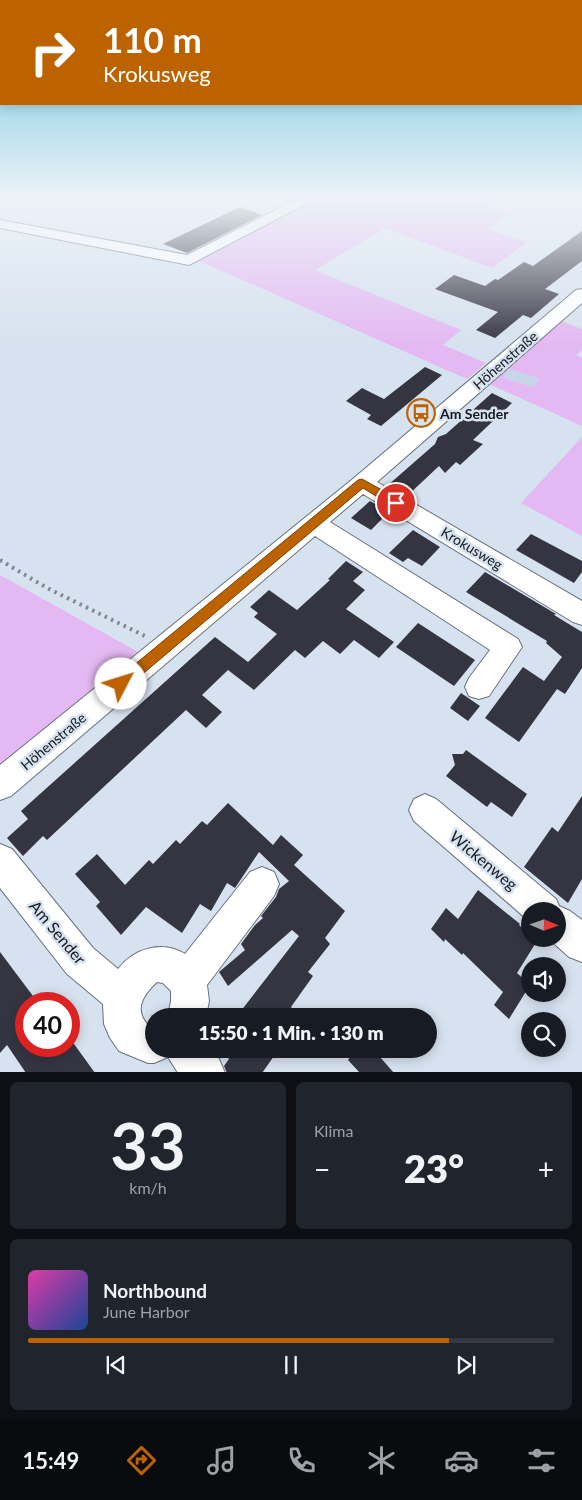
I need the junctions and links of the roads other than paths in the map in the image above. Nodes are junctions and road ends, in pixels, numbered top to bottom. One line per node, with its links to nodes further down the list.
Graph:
1 (121, 247): 2 (street)
2 (214, 247)
3 (582, 294): 4 (street, Höhenstraße)
4 (362, 483): 5 (street, Höhenstraße); 6 (street, Krokusweg)
5 (314, 523): 7 (street); 8 (street, Höhenstraße)
6 (582, 614)
7 (479, 687)
8 (0, 785)
9 (425, 810): 12 (street, Wickenweg)
10 (0, 861): 15 (street, Am Sender)
11 (262, 884): 16 (street)
12 (533, 902)
13 (566, 930): 14 (street)
14 (582, 944)
15 (123, 996): 16 (street); 17 (street)
16 (187, 999)
17 (145, 1043)
18 (192, 1058): 19 (street)
19 (205, 1072)

